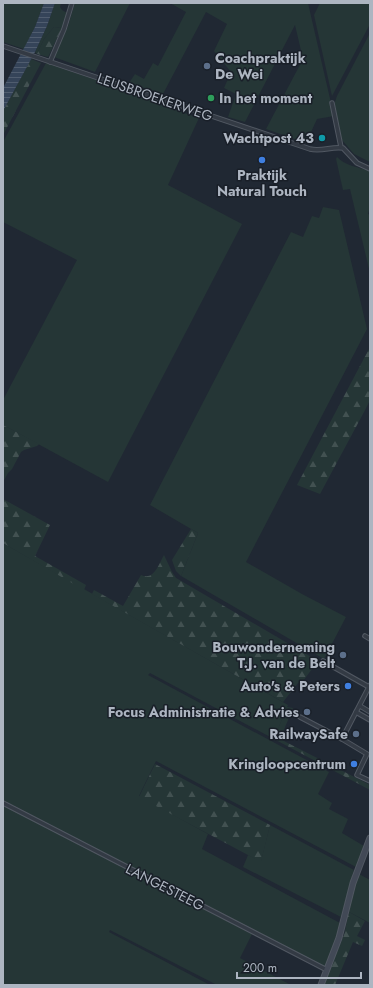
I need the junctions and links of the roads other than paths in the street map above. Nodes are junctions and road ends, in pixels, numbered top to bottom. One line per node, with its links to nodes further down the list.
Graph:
1 (72, 3): 3 (street)
2 (3, 46): 3 (street, LEUSBROEKERWEG)
3 (50, 62): 5 (street, LEUSBROEKERWEG)
4 (332, 103): 5 (street)
5 (341, 147): 6 (street)
6 (370, 169)
7 (365, 636): 8 (street)
8 (370, 639)
9 (323, 661): 10 (street)
10 (370, 686): 11 (street)
11 (360, 706): 12 (street); 13 (street)
12 (356, 712): 15 (street); 16 (street)
13 (370, 712)
14 (300, 716): 16 (street)
15 (370, 720)
16 (342, 740): 17 (street)
17 (370, 781)
18 (3, 803): 20 (street, LANGESTEEG)
19 (370, 838): 20 (street)
20 (327, 970): 21 (street)
21 (321, 985)

